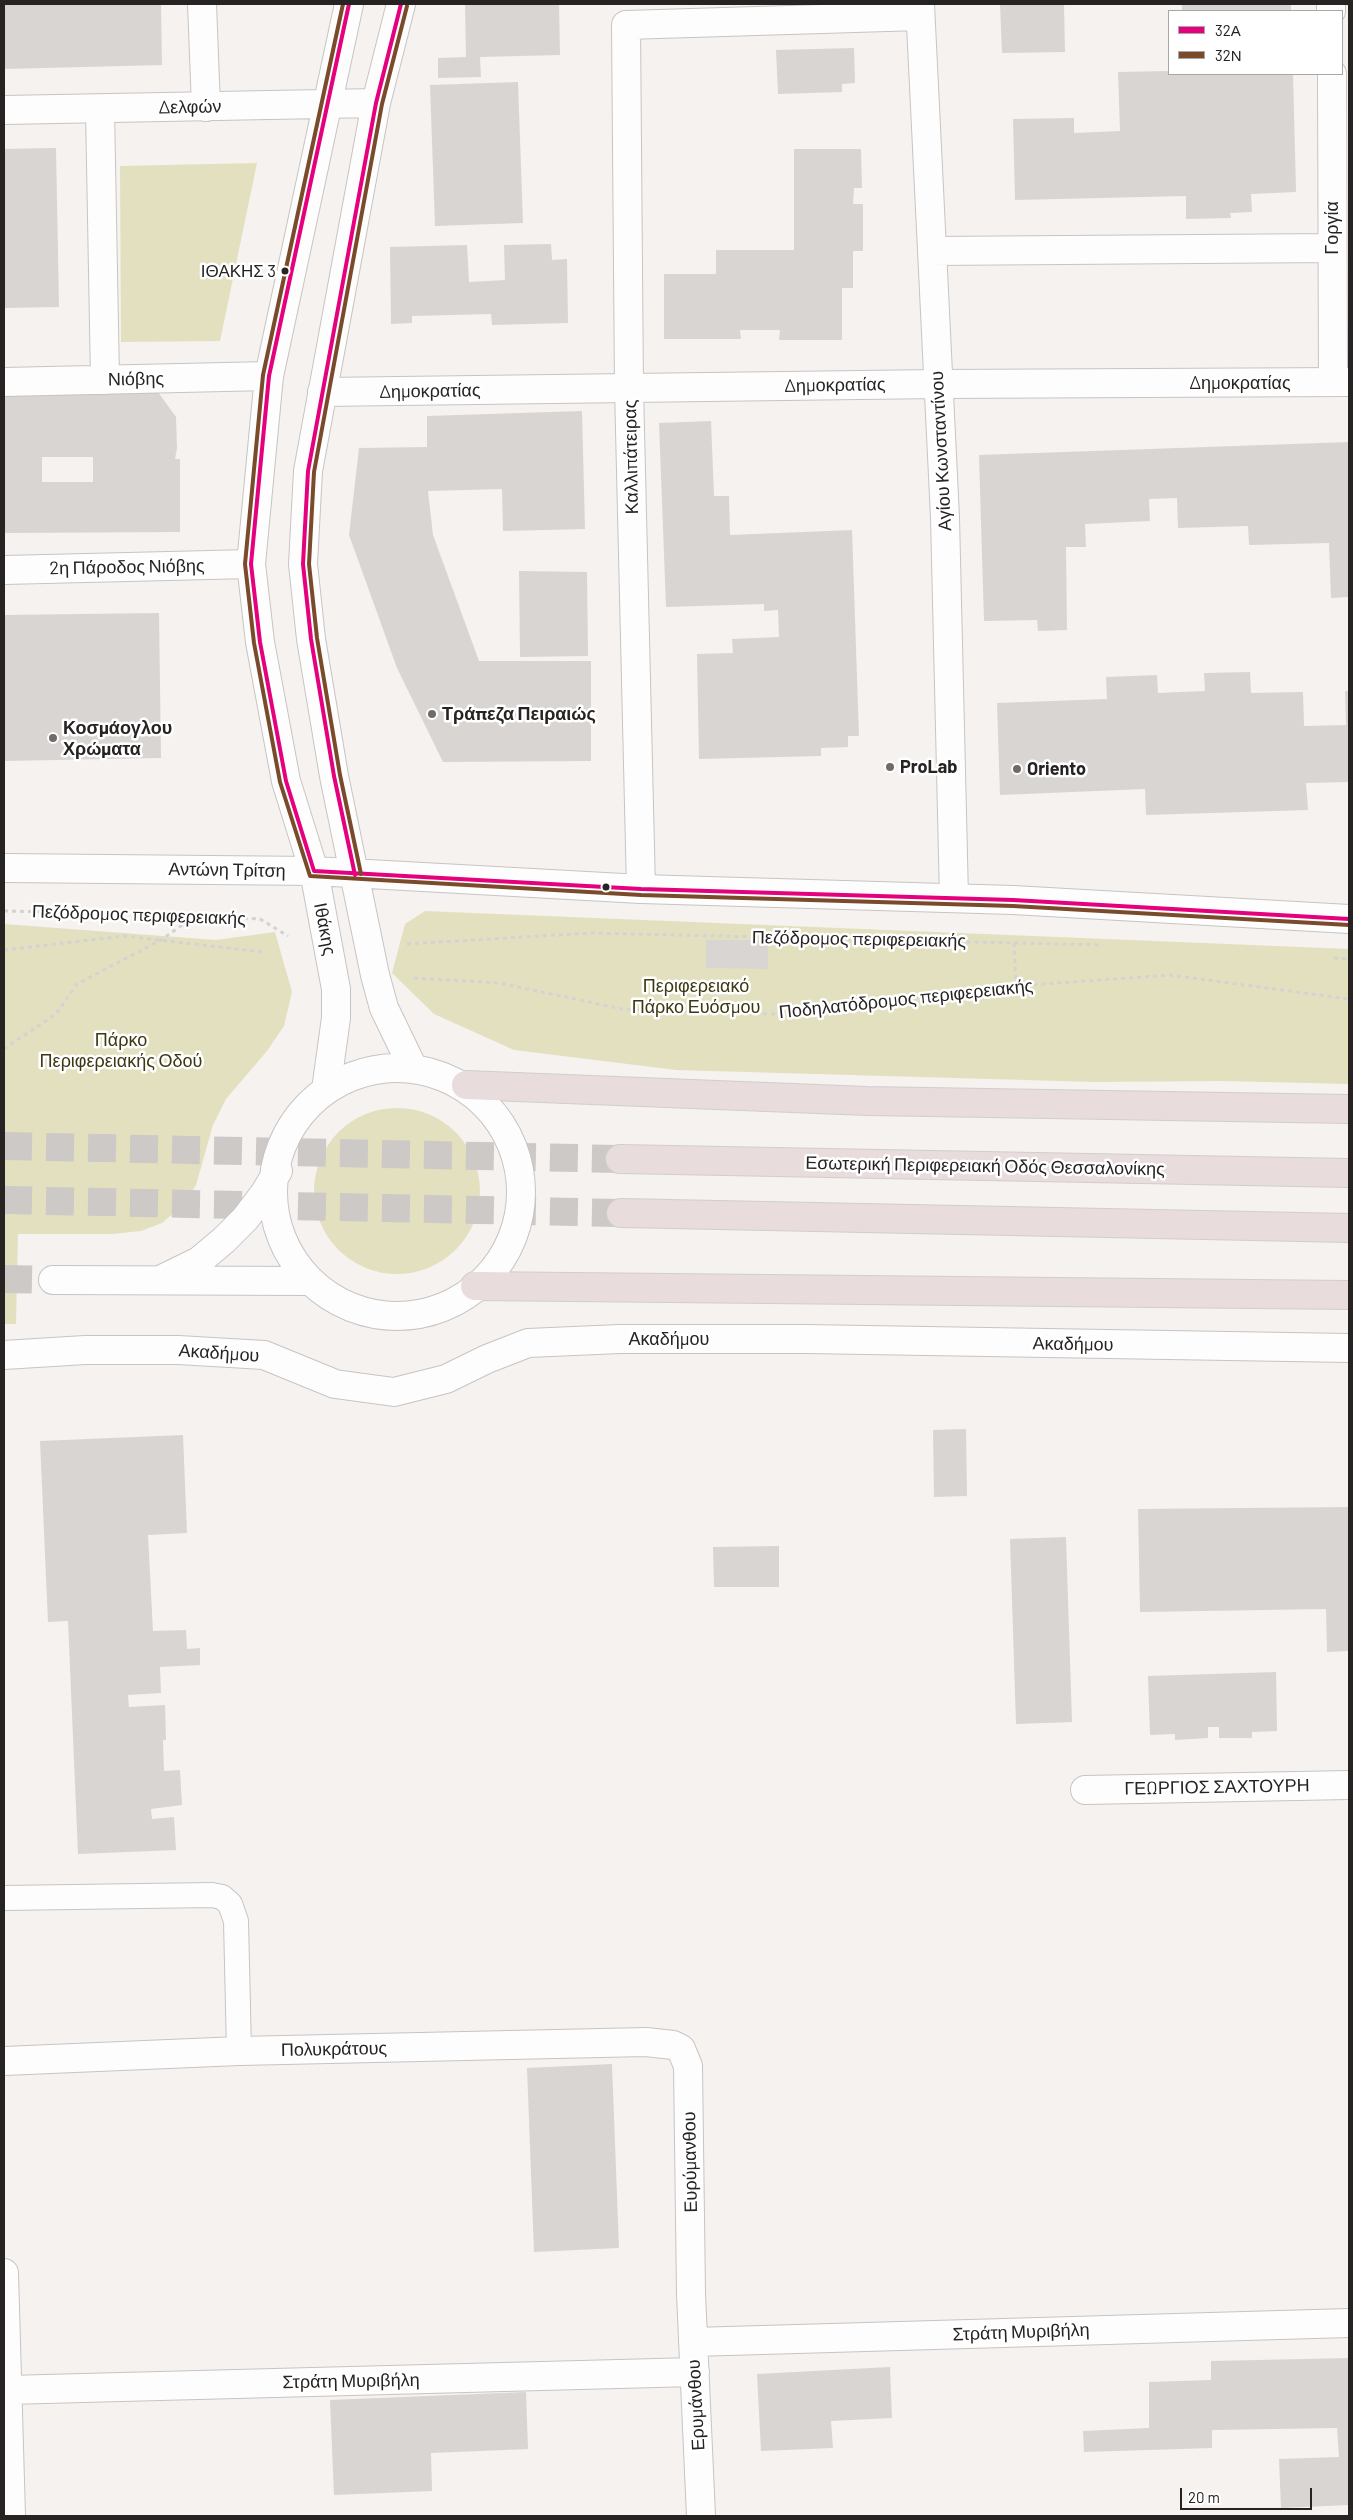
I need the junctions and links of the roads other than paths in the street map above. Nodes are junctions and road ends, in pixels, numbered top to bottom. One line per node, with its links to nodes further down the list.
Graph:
1 (202, 4): 8 (street)
2 (349, 4): 7 (street, Ιθάκης)
3 (401, 4): 6 (street)
4 (920, 10): 13 (street, Αγίου Κωνσταντίνου); 19 (street, Καλλιπάτειρας)
5 (1332, 75): 11 (street, Γοργία)
6 (376, 103): 7 (street, Δελφών); 20 (street)
7 (326, 105): 8 (street, Δελφών); 14 (street, Ιθάκης)
8 (206, 107): 9 (street, Δελφών)
9 (100, 109): 10 (street, Δελφών); 15 (street)
10 (4, 110)
11 (1341, 156): 12 (street, Γοργία)
12 (1332, 248): 13 (street); 17 (street, Γοργία)
13 (932, 251): 18 (street, Αγίου Κωνσταντίνου)
14 (269, 376): 15 (street, Νιόβης); 21 (street, Ιθάκης)
15 (105, 380): 16 (street, Νιόβης)
16 (4, 382)
17 (1341, 382): 18 (street, Δημοκρατίας)
18 (938, 384): 19 (street, Δημοκρατίας); 27 (street, Αγίου Κωνσταντίνου)
19 (629, 388): 20 (street, Δημοκρατίας); 26 (street, Καλλιπάτειρας)
20 (322, 392): 25 (street)
21 (251, 564): 22 (street, 2η Πάροδος Νιόβης); 24 (street, Ιθάκης)
22 (4, 570)
23 (4, 868): 24 (street, Αντώνη Τρίτση)
24 (314, 871): 25 (street, Αντώνη Τρίτση); 31 (street, Ιθάκης)
25 (355, 875): 26 (street, Αντώνη Τρίτση); 29 (street)
26 (641, 889): 27 (street, Αντώνη Τρίτση)
27 (954, 898): 28 (street, Αντώνη Τρίτση)
28 (1349, 919)
29 (413, 1068): 30 (street); 31 (street)
30 (466, 1085): 32 (highway); 41 (street)
31 (326, 1090): 34 (street)
32 (1349, 1109)
33 (620, 1159): 35 (highway, Εσωτερική Περιφερειακή Οδός Θεσσαλονίκης)
34 (279, 1170): 39 (street); 40 (street)
35 (1349, 1173)
36 (621, 1213): 37 (highway)
37 (1349, 1228)
38 (53, 1280): 39 (street)
39 (159, 1281): 40 (street)
40 (308, 1281): 41 (street)
41 (475, 1286): 42 (highway)
42 (1349, 1295)
43 (1349, 1348): 44 (street, Ακαδήμου)
44 (4, 1355)
45 (1349, 1785): 46 (street, ΓΕΩΡΓΙΟΣ ΣΑΧΤΟΥΡΗ)
46 (1085, 1790)
47 (4, 1898): 49 (lane)
48 (665, 2044): 49 (street, Πολυκράτους); 52 (street, Ευρύμανθου)
49 (239, 2051): 50 (street, Πολυκράτους)
50 (4, 2060)
51 (4, 2273): 56 (street)
52 (691, 2294): 54 (street, Ερυμάνθου)
53 (1349, 2323): 54 (street, Στράτη Μυριβήλη)
54 (693, 2342): 55 (street, Ερυμάνθου)
55 (695, 2372): 56 (street, Στράτη Μυριβήλη); 58 (street, Ερυμάνθου)
56 (7, 2390): 57 (street)
57 (11, 2516)
58 (701, 2516)

